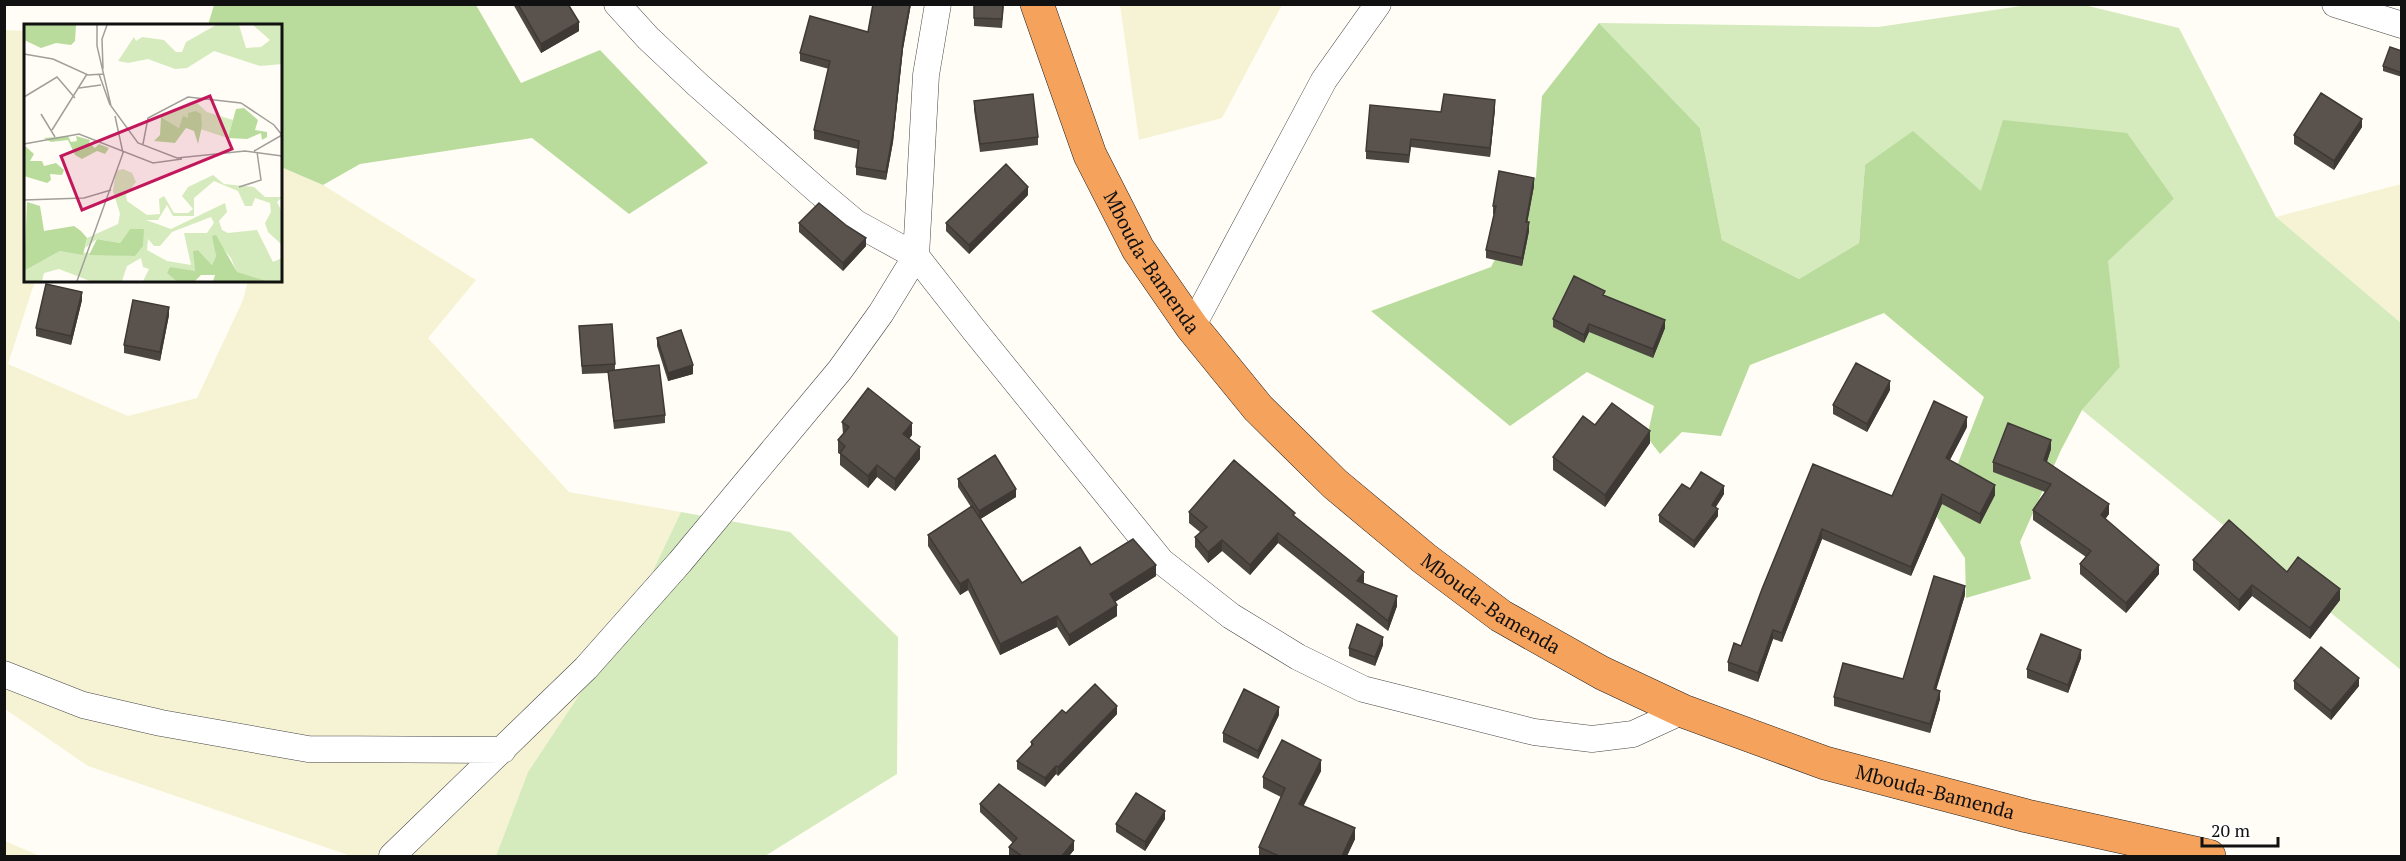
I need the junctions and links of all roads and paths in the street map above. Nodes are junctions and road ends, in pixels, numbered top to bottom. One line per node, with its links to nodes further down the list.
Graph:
1 (617, 4): 7 (street)
2 (938, 4): 7 (street)
3 (1037, 4): 8 (highway, Mbouda-Bamenda)
4 (1378, 4): 8 (street)
5 (2335, 4): 6 (street)
6 (2402, 25)
7 (916, 256): 10 (street); 11 (street)
8 (1192, 327): 10 (highway, Mbouda-Bamenda)
9 (4, 674): 11 (street)
10 (1683, 711): 13 (highway, Mbouda-Bamenda)
11 (503, 750): 12 (street)
12 (392, 856)
13 (2209, 856)

